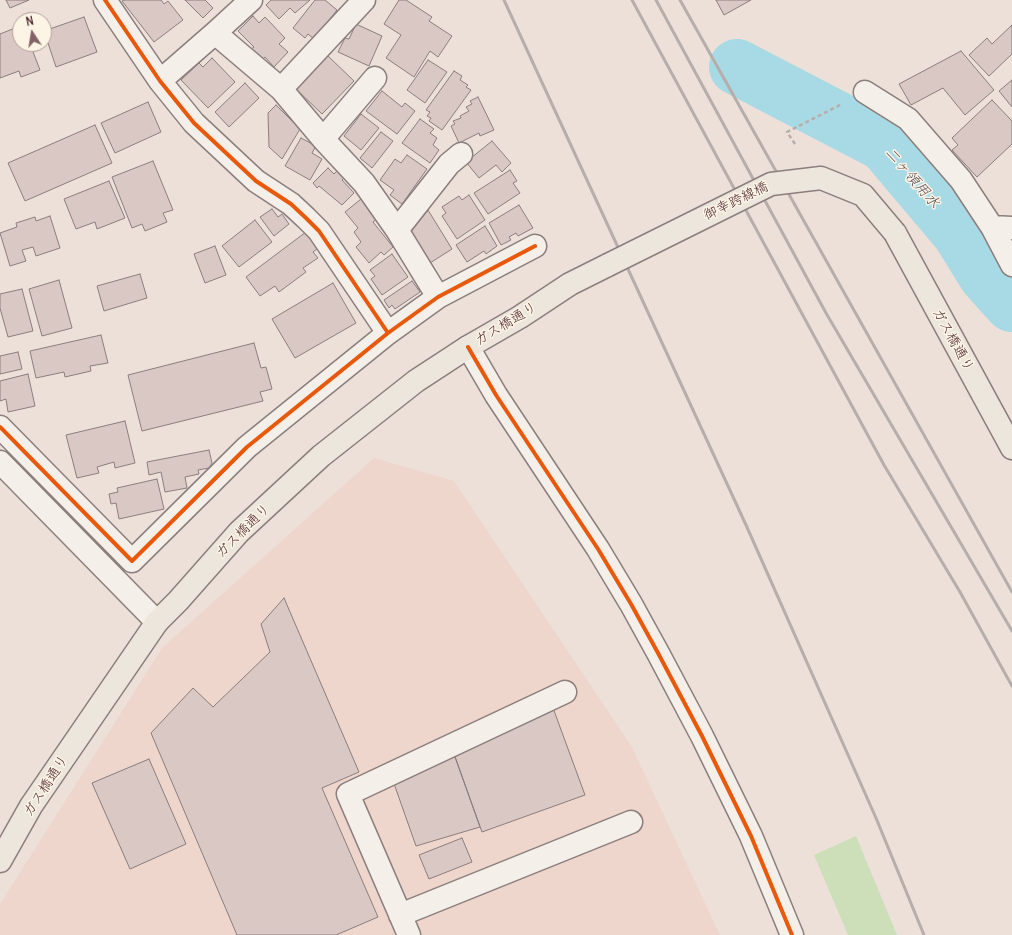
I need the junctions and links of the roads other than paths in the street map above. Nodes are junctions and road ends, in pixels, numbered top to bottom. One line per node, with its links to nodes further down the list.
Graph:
1 (105, 0): 6 (street)
2 (251, 0): 4 (street)
3 (364, 0): 7 (street)
4 (215, 34): 6 (street); 7 (street)
5 (375, 78): 9 (street)
6 (160, 81): 18 (street)
7 (281, 90): 9 (street)
8 (865, 92): 11 (street)
9 (323, 139): 12 (street)
10 (461, 154): 12 (street)
11 (1002, 227): 15 (street)
12 (397, 230): 17 (street)
13 (895, 233): 16 (main road, 御幸跨線橋, bridge); 21 (main road, ガス橋通り)
14 (536, 246): 17 (street)
15 (1012, 265)
16 (570, 284): 19 (main road, ガス橋通り)
17 (438, 297): 18 (street)
18 (388, 333): 20 (street)
19 (468, 346): 23 (main road, ガス橋通り); 29 (street)
20 (0, 427)
21 (1012, 448)
22 (0, 462): 23 (street)
23 (156, 622): 26 (main road, ガス橋通り)
24 (565, 692): 27 (street)
25 (631, 822): 27 (street)
26 (0, 861)
27 (400, 915): 28 (street)
28 (409, 935)
29 (792, 935)

